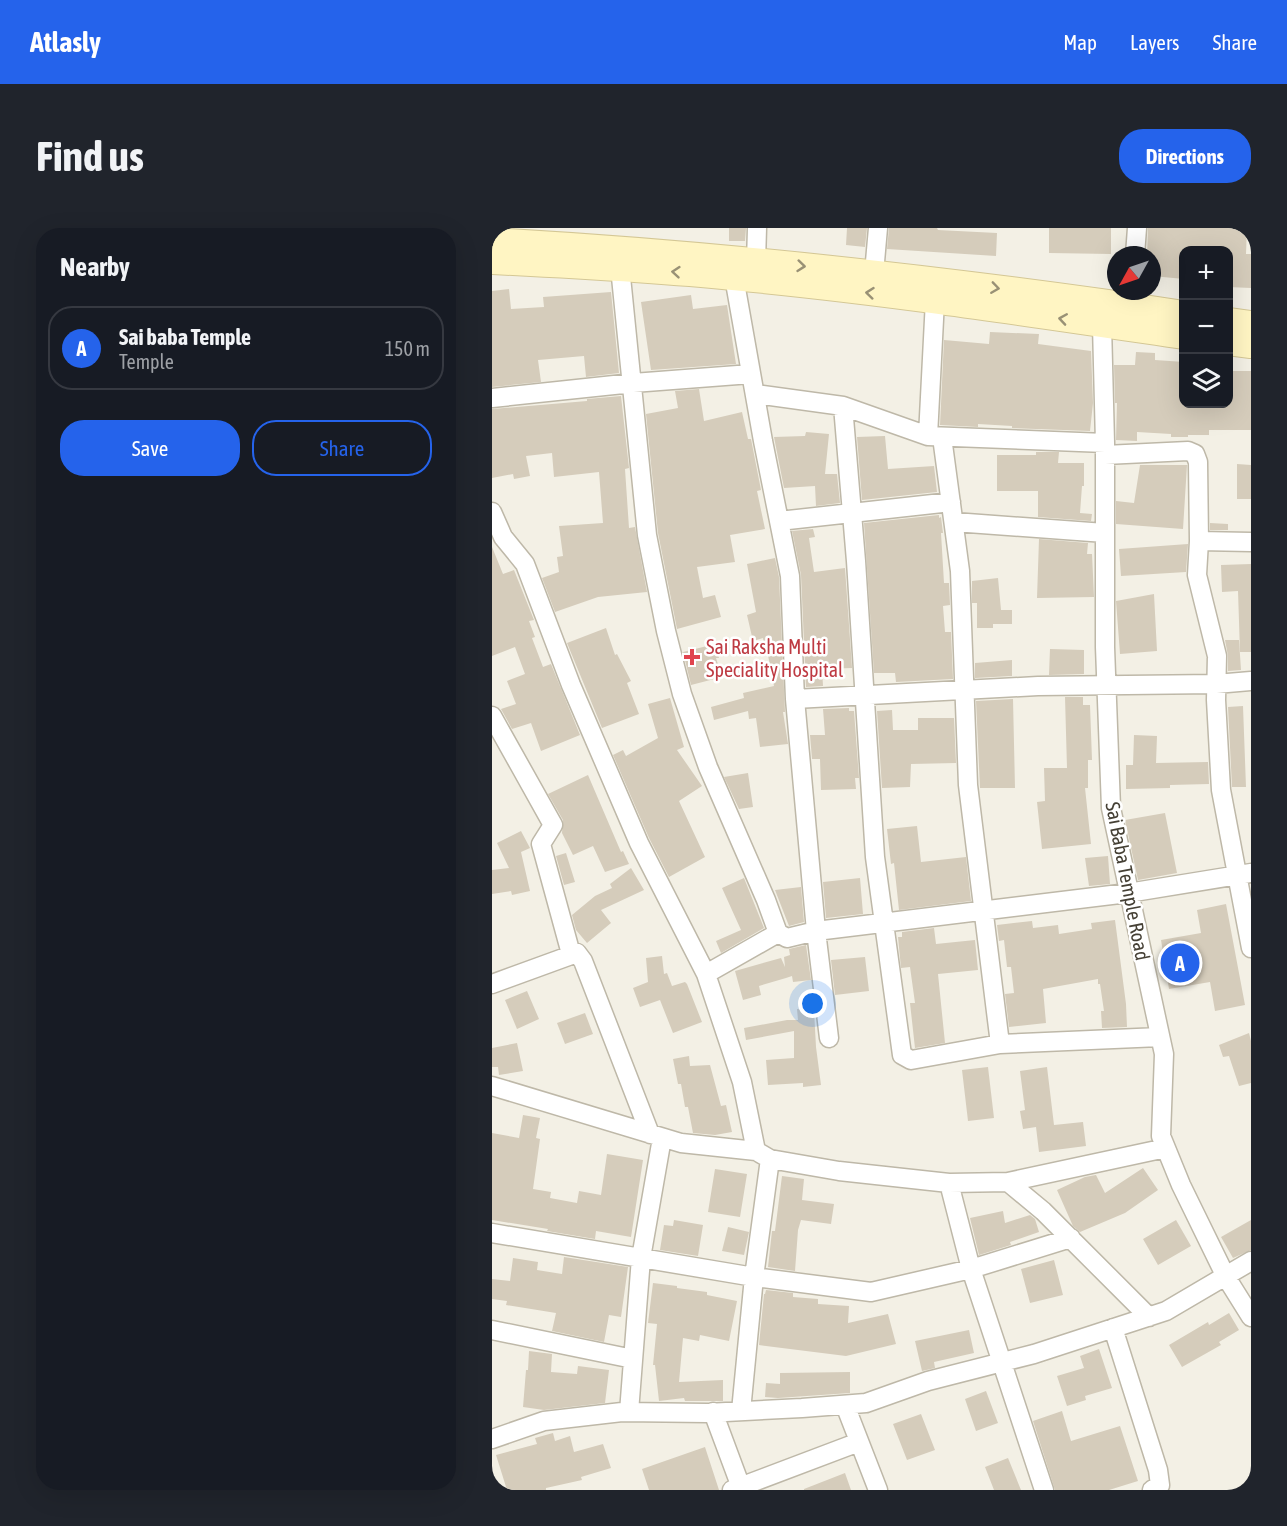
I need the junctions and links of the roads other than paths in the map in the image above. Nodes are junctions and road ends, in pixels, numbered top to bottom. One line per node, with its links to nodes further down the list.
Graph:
1 (757, 228): 8 (street)
2 (878, 228): 10 (street)
3 (1137, 228): 6 (street)
4 (577, 237): 5 (main road); 8 (main road)
5 (492, 241)
6 (1136, 246)
7 (492, 261): 9 (main road)
8 (756, 262): 10 (main road, one-way to 10)
9 (620, 267): 11 (main road, one-way to 9); 23 (street)
10 (874, 273): 12 (main road, one-way to 12)
11 (734, 277): 13 (main road, one-way to 11); 22 (street)
12 (1107, 297)
13 (935, 300): 18 (main road, one-way to 13); 27 (street)
14 (1135, 300): 15 (main road)
15 (1179, 313)
16 (1233, 322): 17 (main road)
17 (1251, 324)
18 (1102, 325): 19 (main road); 28 (street, Sai Baba Temple Road)
19 (1179, 335)
20 (1233, 343): 21 (main road)
21 (1251, 345)
22 (751, 374): 23 (street); 24 (street)
23 (633, 383): 25 (street); 49 (street)
24 (755, 394): 26 (street); 32 (street)
25 (492, 398)
26 (843, 406): 27 (street); 31 (street)
27 (935, 436): 28 (street); 29 (street)
28 (1105, 449): 34 (street, Sai Baba Temple Road); 35 (street)
29 (951, 502): 31 (street); 33 (street)
30 (492, 512): 52 (street)
31 (852, 513): 32 (street); 41 (street)
32 (779, 521): 42 (street)
33 (954, 522): 34 (street); 40 (street)
34 (1105, 533): 39 (street, Sai Baba Temple Road)
35 (1199, 541): 36 (street); 38 (street)
36 (1251, 542)
37 (1251, 681): 38 (street)
38 (1216, 684): 39 (street); 44 (street)
39 (1106, 685): 40 (street); 45 (street, Sai Baba Temple Road)
40 (966, 690): 41 (street); 46 (street)
41 (864, 695): 42 (street); 47 (street)
42 (795, 699): 48 (street)
43 (492, 716): 51 (street)
44 (1244, 874): 45 (street); 50 (street)
45 (1128, 893): 46 (street); 54 (street, Sai Baba Temple Road)
46 (984, 910): 47 (street); 56 (street)
47 (885, 924): 48 (street); 56 (street)
48 (816, 931): 49 (street); 55 (street)
49 (778, 933): 52 (street)
50 (1251, 948)
51 (571, 954): 53 (street); 58 (street)
52 (706, 974): 60 (street)
53 (492, 984)
54 (1160, 1036): 56 (street); 59 (street, Sai Baba Temple Road)
55 (829, 1038)
56 (1000, 1044)
57 (492, 1086): 58 (street)
58 (656, 1136): 60 (street); 65 (street)
59 (1166, 1148): 61 (street); 68 (street, Sai Baba Temple Road)
60 (763, 1155): 62 (street); 69 (street)
61 (1008, 1182): 62 (street); 64 (street)
62 (949, 1183): 67 (street)
63 (492, 1233): 65 (street)
64 (1071, 1238): 67 (street); 70 (street)
65 (641, 1258): 69 (street); 74 (street)
66 (1251, 1261): 68 (street)
67 (971, 1269): 69 (street); 75 (street)
68 (1226, 1276): 70 (street); 71 (street, Sai Baba Temple Road)
69 (754, 1277): 77 (street)
70 (1149, 1317): 72 (street)
71 (1251, 1317)
72 (1113, 1328): 75 (street); 85 (street)
73 (492, 1330): 74 (street)
74 (633, 1359): 78 (street)
75 (1002, 1362): 76 (street); 84 (street)
76 (845, 1405): 77 (street); 81 (street)
77 (741, 1411): 79 (street)
78 (629, 1412): 79 (street); 80 (street)
79 (713, 1412): 82 (street)
80 (492, 1439)
81 (859, 1442): 82 (street); 83 (street)
82 (738, 1489)
83 (878, 1490)
84 (1044, 1490)
85 (1152, 1490)

